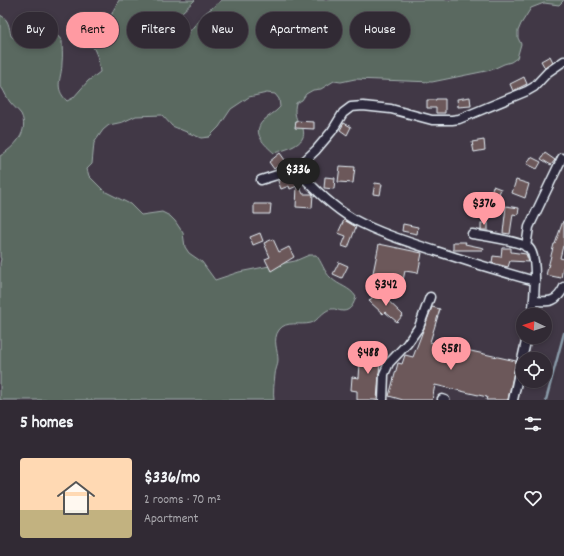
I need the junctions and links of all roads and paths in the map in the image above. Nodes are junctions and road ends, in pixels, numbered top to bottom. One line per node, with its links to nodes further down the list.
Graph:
1 (564, 61): 3 (street)
2 (562, 158): 6 (street)
3 (296, 169): 4 (street); 7 (street)
4 (261, 180)
5 (472, 234): 6 (street)
6 (526, 247): 7 (street)
7 (535, 281): 10 (street)
8 (564, 287): 10 (street)
9 (430, 297): 13 (street)
10 (535, 301): 11 (street)
11 (534, 308)
12 (525, 344): 14 (street)
13 (383, 400)
14 (513, 400)

